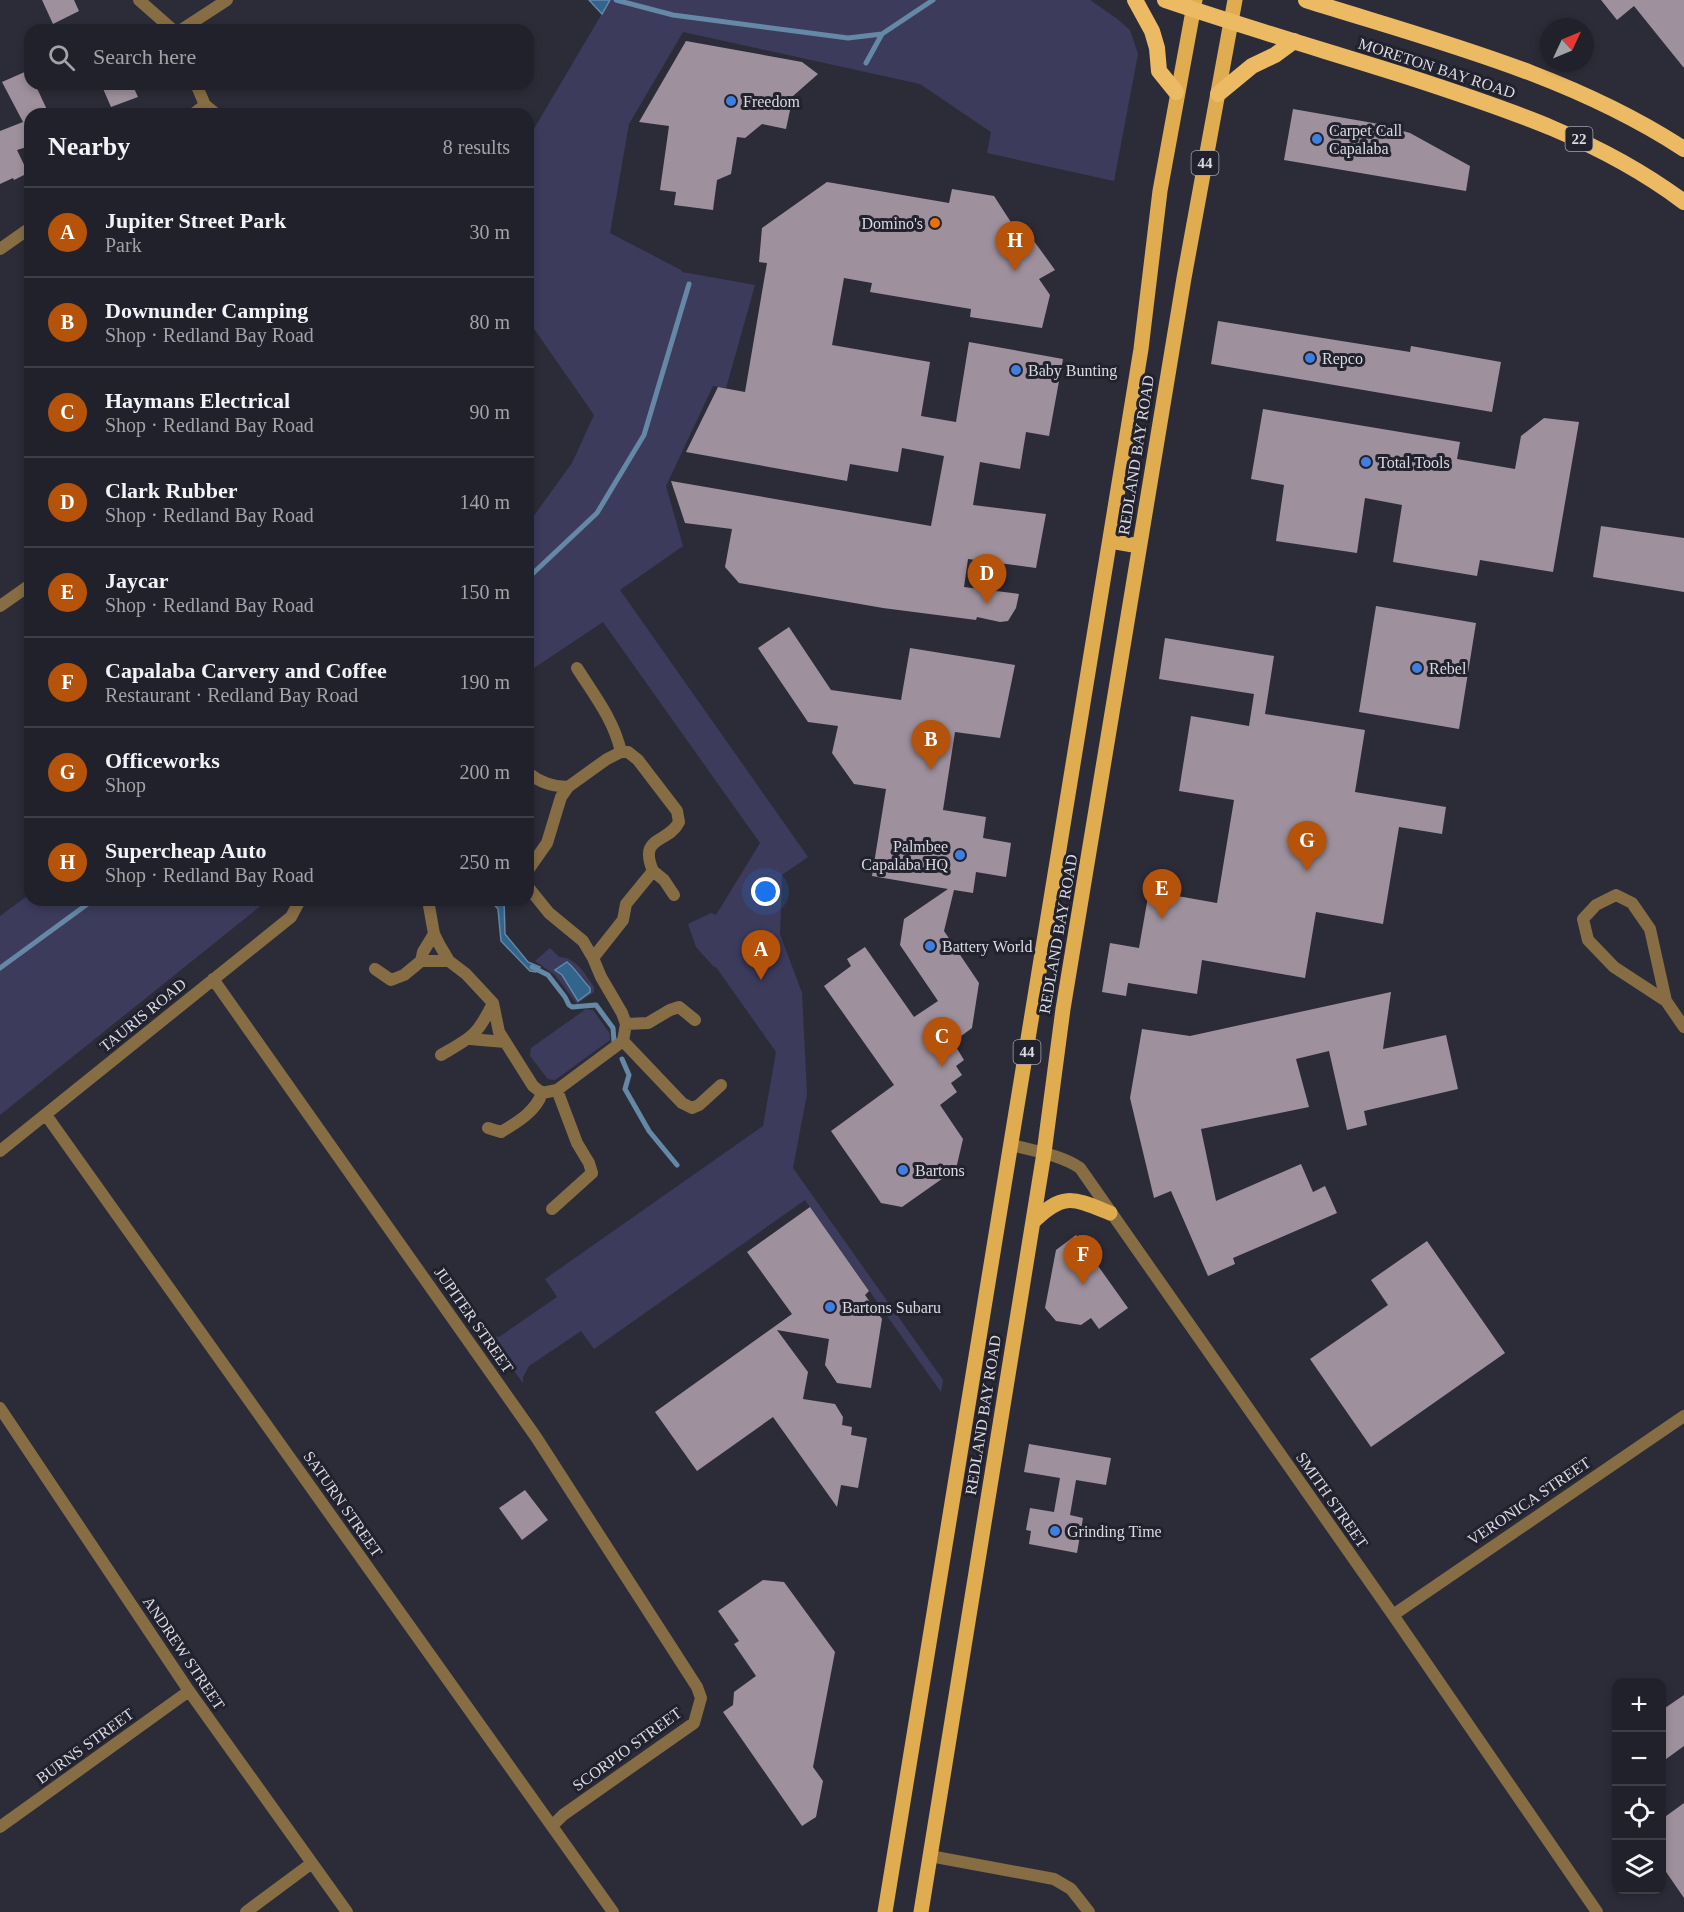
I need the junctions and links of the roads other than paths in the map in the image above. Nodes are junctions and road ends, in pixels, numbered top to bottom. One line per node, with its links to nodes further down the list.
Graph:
1 (139, 0): 9 (street)
2 (227, 0): 10 (street)
3 (1135, 0): 13 (highway)
4 (1165, 0): 7 (highway, MORETON BAY ROAD / 22)
5 (1235, 0): 8 (main road, REDLAND BAY ROAD / 44)
6 (1306, 0): 18 (highway, MORETON BAY ROAD)
7 (1194, 4): 8 (highway, MORETON BAY ROAD / 22); 13 (main road, REDLAND BAY ROAD / 44)
8 (1231, 21): 11 (highway, MORETON BAY ROAD / 22); 14 (main road, REDLAND BAY ROAD / 44)
9 (166, 24)
10 (190, 24)
11 (1294, 41): 14 (highway); 19 (highway, MORETON BAY ROAD / 22)
12 (199, 90): 15 (street)
13 (1176, 92): 22 (main road, REDLAND BAY ROAD / 44)
14 (1218, 94): 23 (main road, REDLAND BAY ROAD / 44)
15 (206, 105): 16 (street); 17 (street)
16 (202, 108)
17 (209, 108)
18 (1684, 149)
19 (1684, 202)
20 (24, 232): 21 (street)
21 (0, 249)
22 (1110, 541): 23 (main road); 56 (main road, REDLAND BAY ROAD / 44)
23 (1139, 546): 58 (main road, REDLAND BAY ROAD / 44)
24 (24, 589): 25 (street)
25 (0, 606)
26 (577, 669): 27 (street)
27 (621, 752): 29 (street); 31 (street)
28 (534, 777): 29 (street)
29 (568, 787): 30 (street)
30 (534, 861)
31 (652, 871): 33 (street); 37 (street)
32 (534, 895): 37 (street)
33 (674, 895)
34 (297, 906): 41 (street, TAURIS ROAD)
35 (429, 906): 36 (street)
36 (434, 934): 38 (street); 39 (street)
37 (593, 958): 45 (street)
38 (421, 961): 39 (street); 40 (street)
39 (449, 961): 43 (street)
40 (375, 969)
41 (213, 979): 54 (street, TAURIS ROAD); 65 (street, JUPITER STREET)
42 (1666, 1001): 42 (street); 46 (street)
43 (493, 1003): 47 (street); 48 (street)
44 (695, 1020): 45 (street)
45 (626, 1024): 49 (street)
46 (1684, 1027)
47 (470, 1039): 48 (street); 50 (street)
48 (505, 1041): 53 (street)
49 (623, 1041): 51 (street); 52 (street)
50 (441, 1055)
51 (721, 1085)
52 (557, 1090): 53 (street); 59 (street)
53 (542, 1093): 55 (street)
54 (46, 1115): 57 (street, TAURIS ROAD); 68 (street, SATURN STREET)
55 (488, 1128)
56 (1012, 1145): 58 (street, SMITH STREET); 74 (main road, REDLAND BAY ROAD / 44)
57 (0, 1151)
58 (1044, 1153): 60 (street, SMITH STREET); 61 (main road, REDLAND BAY ROAD / 44)
59 (552, 1209)
60 (1110, 1213): 61 (main road); 64 (street, SMITH STREET)
61 (1033, 1222): 69 (main road, REDLAND BAY ROAD / 44)
62 (0, 1408): 66 (street, ANDREW STREET)
63 (1684, 1416): 64 (street, VERONICA STREET)
64 (1393, 1615): 77 (street, SMITH STREET)
65 (697, 1687): 68 (street, SCORPIO STREET)
66 (189, 1691): 67 (street, BURNS STREET); 70 (street, ANDREW STREET)
67 (1, 1824)
68 (552, 1826): 73 (street, SATURN STREET)
69 (930, 1856): 75 (main road, REDLAND BAY ROAD / 44); 76 (street)
70 (312, 1863): 71 (street); 72 (street, ANDREW STREET)
71 (246, 1912)
72 (347, 1912)
73 (614, 1912)
74 (885, 1912)
75 (921, 1912)
76 (1089, 1912)
77 (1597, 1912)

